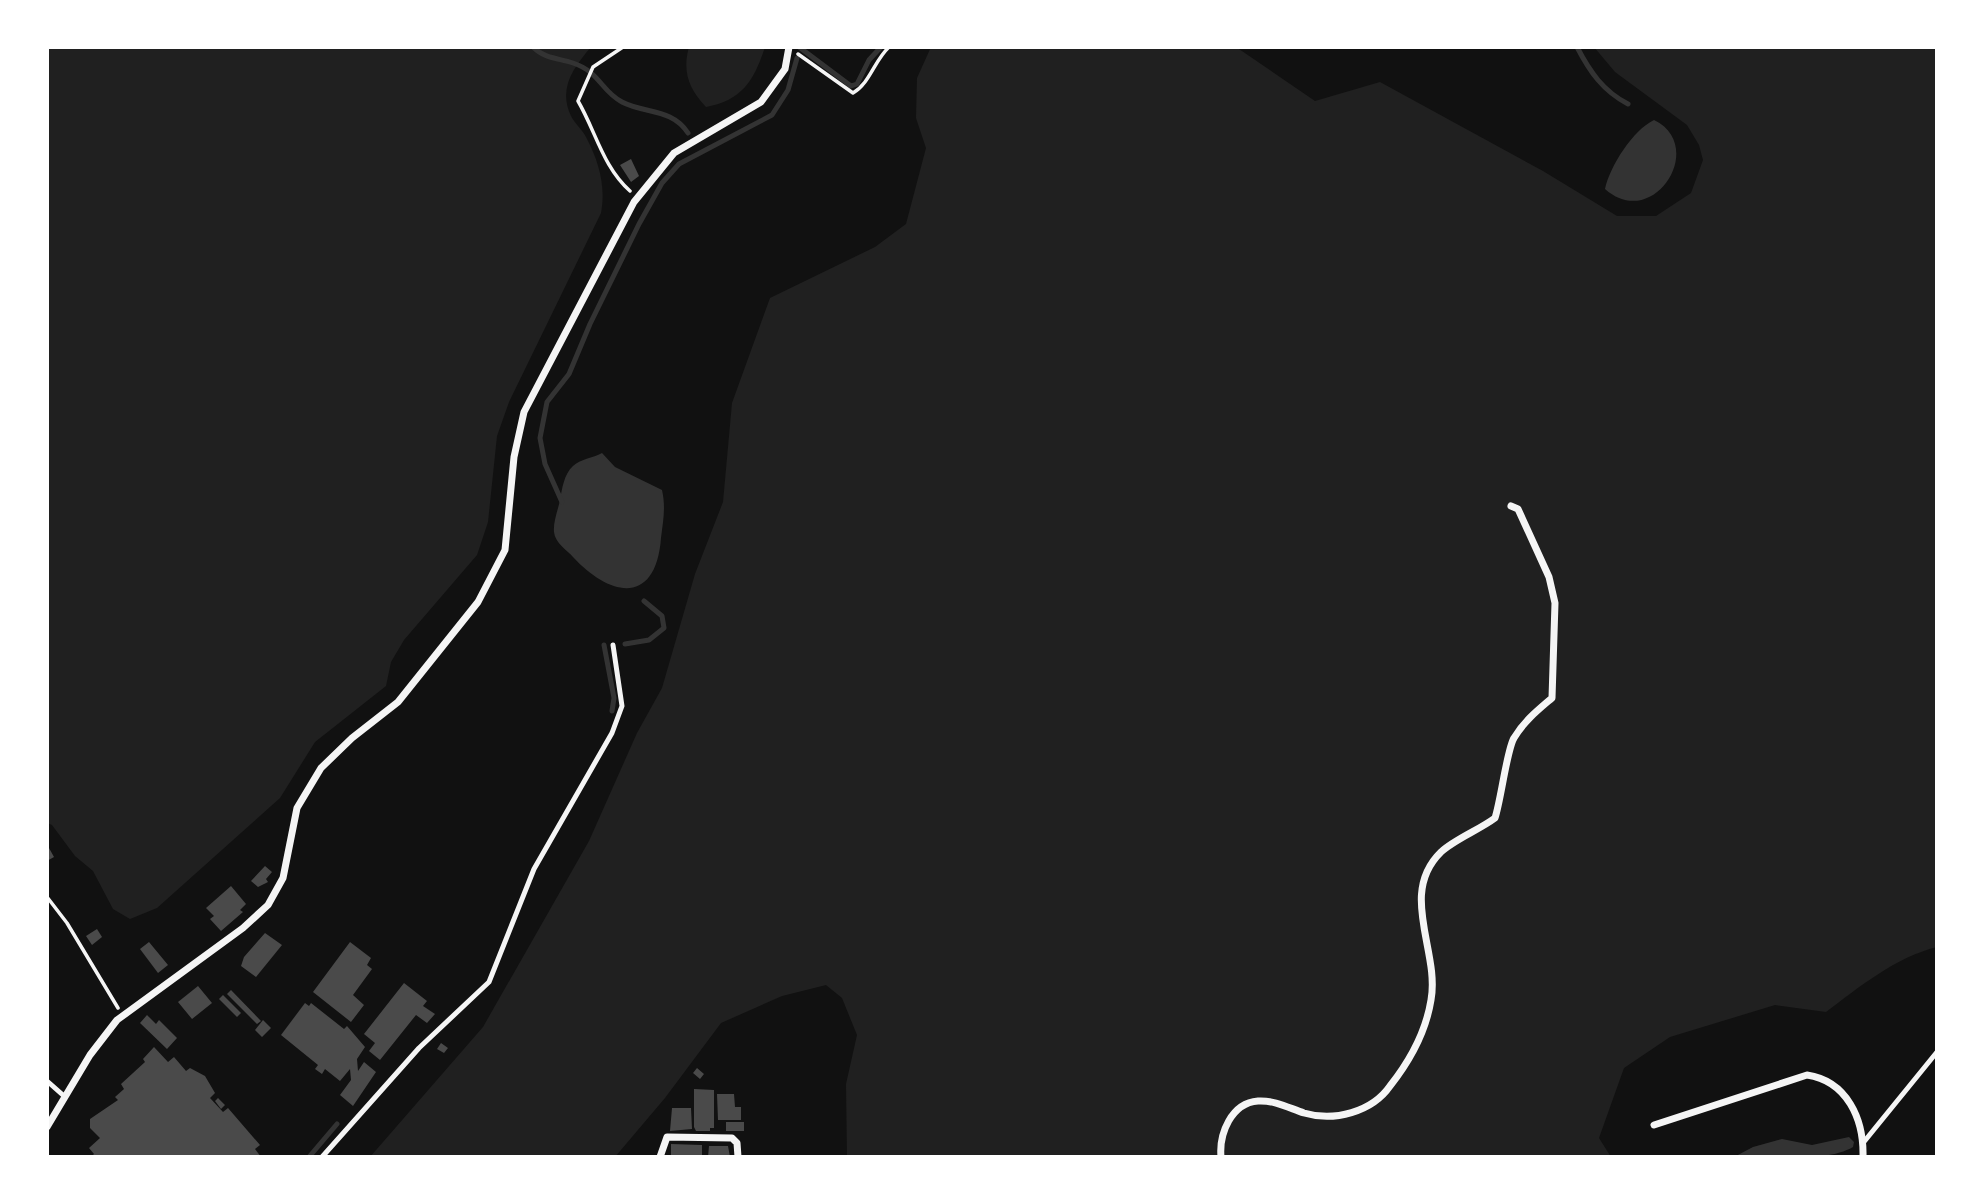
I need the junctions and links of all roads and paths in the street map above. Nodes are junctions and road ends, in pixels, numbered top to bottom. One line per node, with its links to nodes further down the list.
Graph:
1 (623, 47): 4 (path)
2 (789, 47): 3 (path); 4 (street)
3 (889, 47)
4 (637, 197): 8 (street)
5 (1511, 506): 18 (street)
6 (613, 645): 15 (lane)
7 (47, 897): 8 (path)
8 (123, 1016): 11 (street)
9 (1937, 1052): 14 (lane)
10 (47, 1081): 11 (lane)
11 (64, 1097): 12 (street)
12 (48, 1123)
13 (1654, 1125): 14 (street)
14 (1863, 1143): 19 (street)
15 (322, 1157)
16 (660, 1157): 17 (street)
17 (738, 1157)
18 (1221, 1157)
19 (1863, 1157)

